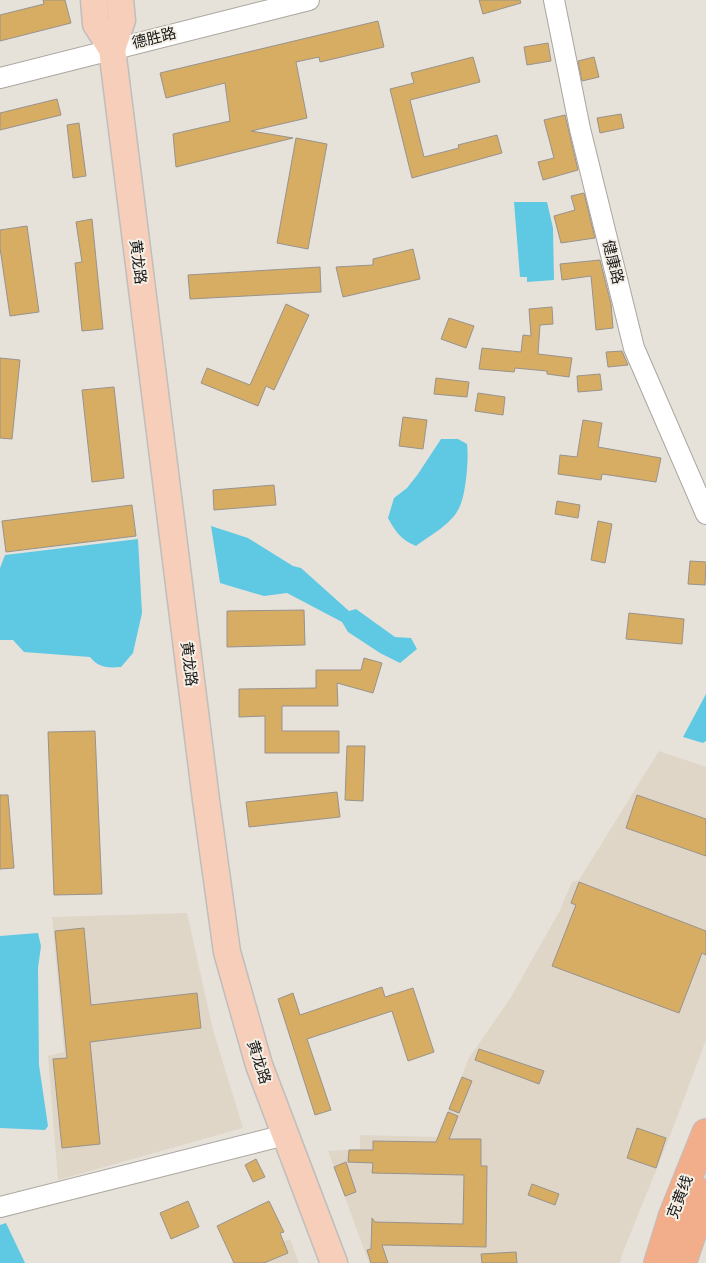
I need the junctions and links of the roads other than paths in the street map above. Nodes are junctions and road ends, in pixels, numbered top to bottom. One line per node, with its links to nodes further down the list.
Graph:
1 (94, 0): 5 (main road, 黄龙路)
2 (120, 0): 5 (main road, 黄龙路)
3 (309, 0): 5 (street, 德胜路)
4 (554, 0): 7 (street, 健康路)
5 (112, 49): 6 (street, 德胜路); 9 (main road, 黄龙路)
6 (0, 78)
7 (706, 514)
8 (706, 1133): 13 (highway, 克黄线)
9 (285, 1135): 11 (street); 12 (main road, 黄龙路)
10 (706, 1193): 14 (highway, 克黄线)
11 (0, 1208)
12 (334, 1263)
13 (658, 1263)
14 (682, 1263)

